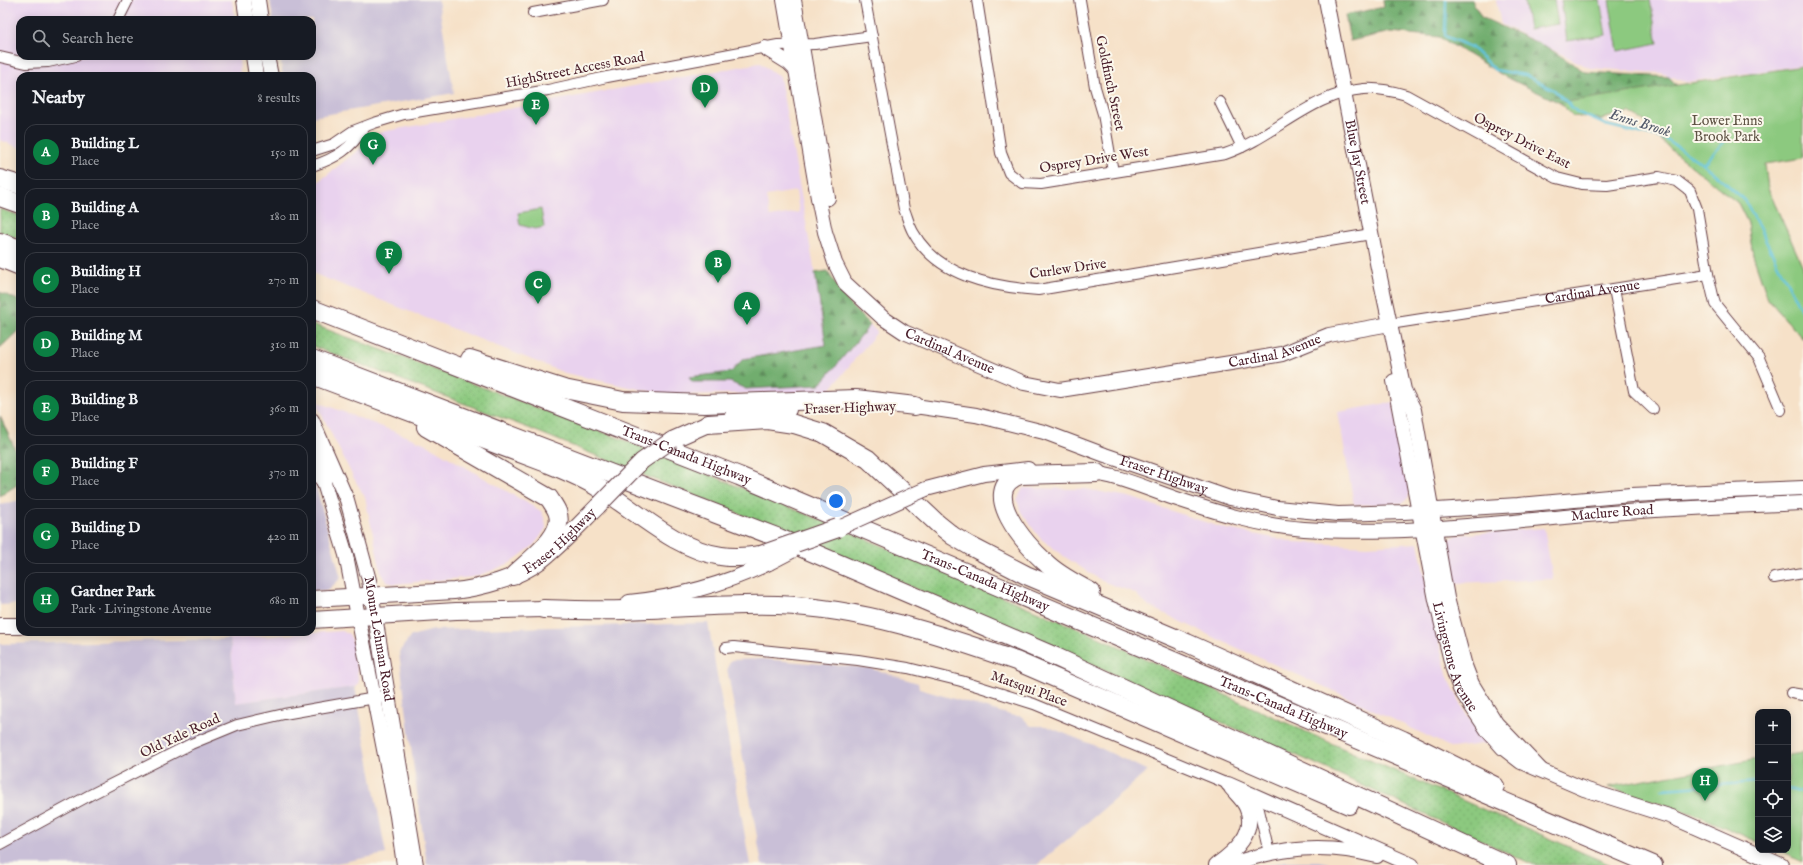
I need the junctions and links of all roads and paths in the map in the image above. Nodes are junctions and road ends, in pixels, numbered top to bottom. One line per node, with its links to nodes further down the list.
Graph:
1 (128, 0): 13 (street)
2 (244, 0): 14 (main road)
3 (258, 0): 15 (main road)
4 (604, 0): 11 (street)
5 (784, 0): 17 (main road, Cardinal Avenue)
6 (794, 0): 17 (main road, Cardinal Avenue)
7 (865, 0): 16 (street, Curlew Drive)
8 (977, 0): 32 (street, Osprey Drive West)
9 (1080, 0): 32 (street, Goldfinch Street)
10 (1326, 0): 26 (main road, Blue Jay Street)
11 (563, 4): 12 (street)
12 (533, 12)
13 (120, 16)
14 (246, 16)
15 (260, 16)
16 (872, 36): 17 (street); 37 (street, Curlew Drive)
17 (797, 45): 18 (street, HighStreet Access Road); 23 (main road, Cardinal Avenue); 44 (main road, Cardinal Avenue)
18 (765, 48): 23 (main road); 28 (street, HighStreet Access Road)
19 (0, 57): 20 (street)
20 (57, 60)
21 (254, 60): 24 (main road)
22 (268, 60): 25 (main road)
23 (795, 69): 44 (main road, Cardinal Avenue)
24 (255, 72)
25 (270, 72)
26 (1343, 92): 29 (street, Osprey Drive West); 37 (main road, Blue Jay Street); 42 (street, Osprey Drive East)
27 (1220, 102): 29 (street)
28 (365, 127): 30 (street, HighStreet Access Road); 31 (street)
29 (1242, 147): 32 (street, Osprey Drive West)
30 (316, 150)
31 (316, 165)
32 (1113, 172)
33 (0, 179): 34 (highway)
34 (16, 184)
35 (0, 197): 36 (highway)
36 (16, 203)
37 (1371, 234): 47 (main road, Blue Jay Street)
38 (0, 242): 39 (highway)
39 (16, 248)
40 (0, 258): 41 (highway)
41 (16, 264)
42 (1708, 274): 43 (street, Cardinal Avenue); 53 (street, Osprey Drive East)
43 (1614, 289): 47 (street, Cardinal Avenue); 52 (street)
44 (861, 298): 47 (main road, Cardinal Avenue)
45 (316, 306): 51 (highway)
46 (316, 311): 85 (highway, Trans-Canada Highway)
47 (1390, 324): 62 (main road, Blue Jay Street)
48 (316, 361): 84 (highway)
49 (316, 376): 50 (highway)
50 (363, 394): 64 (highway); 66 (highway)
51 (915, 406): 54 (main road, Fraser Highway); 62 (main road, Fraser Highway)
52 (1653, 409)
53 (1781, 410)
54 (708, 424): 66 (main road, Fraser Highway, bridge); 75 (highway)
55 (316, 429): 68 (main road, Mount Lehman Road)
56 (316, 456): 59 (main road, Mount Lehman Road)
57 (316, 465): 59 (highway)
58 (1097, 473): 62 (main road, Fraser Highway); 63 (main road, Fraser Highway, bridge); 75 (highway)
59 (323, 478): 69 (main road, Mount Lehman Road)
60 (1803, 488): 62 (main road, Maclure Road)
61 (1803, 503): 62 (main road, Maclure Road)
62 (1426, 519): 92 (main road, Livingstone Avenue)
63 (838, 528): 64 (highway, bridge)
64 (765, 559): 71 (main road)
65 (1803, 573): 67 (street)
66 (513, 576): 68 (main road, Fraser Highway)
67 (1774, 578)
68 (371, 596): 69 (main road, Fraser Highway); 72 (main road, Mount Lehman Road)
69 (353, 597): 70 (main road, Fraser Highway); 73 (main road, Mount Lehman Road)
70 (316, 600)
71 (543, 609): 72 (main road); 84 (highway)
72 (374, 617): 73 (main road); 79 (main road, Mount Lehman Road)
73 (358, 618): 74 (main road); 80 (main road, Mount Lehman Road)
74 (316, 620)
75 (1187, 644): 85 (highway)
76 (726, 648): 81 (street, Matsqui Place)
77 (1791, 693): 78 (street)
78 (1803, 695)
79 (388, 696): 80 (street, Old Yale Road); 87 (main road, Mount Lehman Road)
80 (373, 698): 82 (street, Old Yale Road); 86 (main road, Mount Lehman Road)
81 (1228, 784): 83 (street, Matsqui Place); 88 (main road); 91 (main road)
82 (0, 844)
83 (1269, 852): 89 (main road); 90 (main road)
84 (1499, 861)
85 (1648, 863)
86 (404, 865)
87 (416, 865)
88 (1216, 865)
89 (1230, 865)
90 (1405, 865)
91 (1412, 865)
92 (1781, 865)

